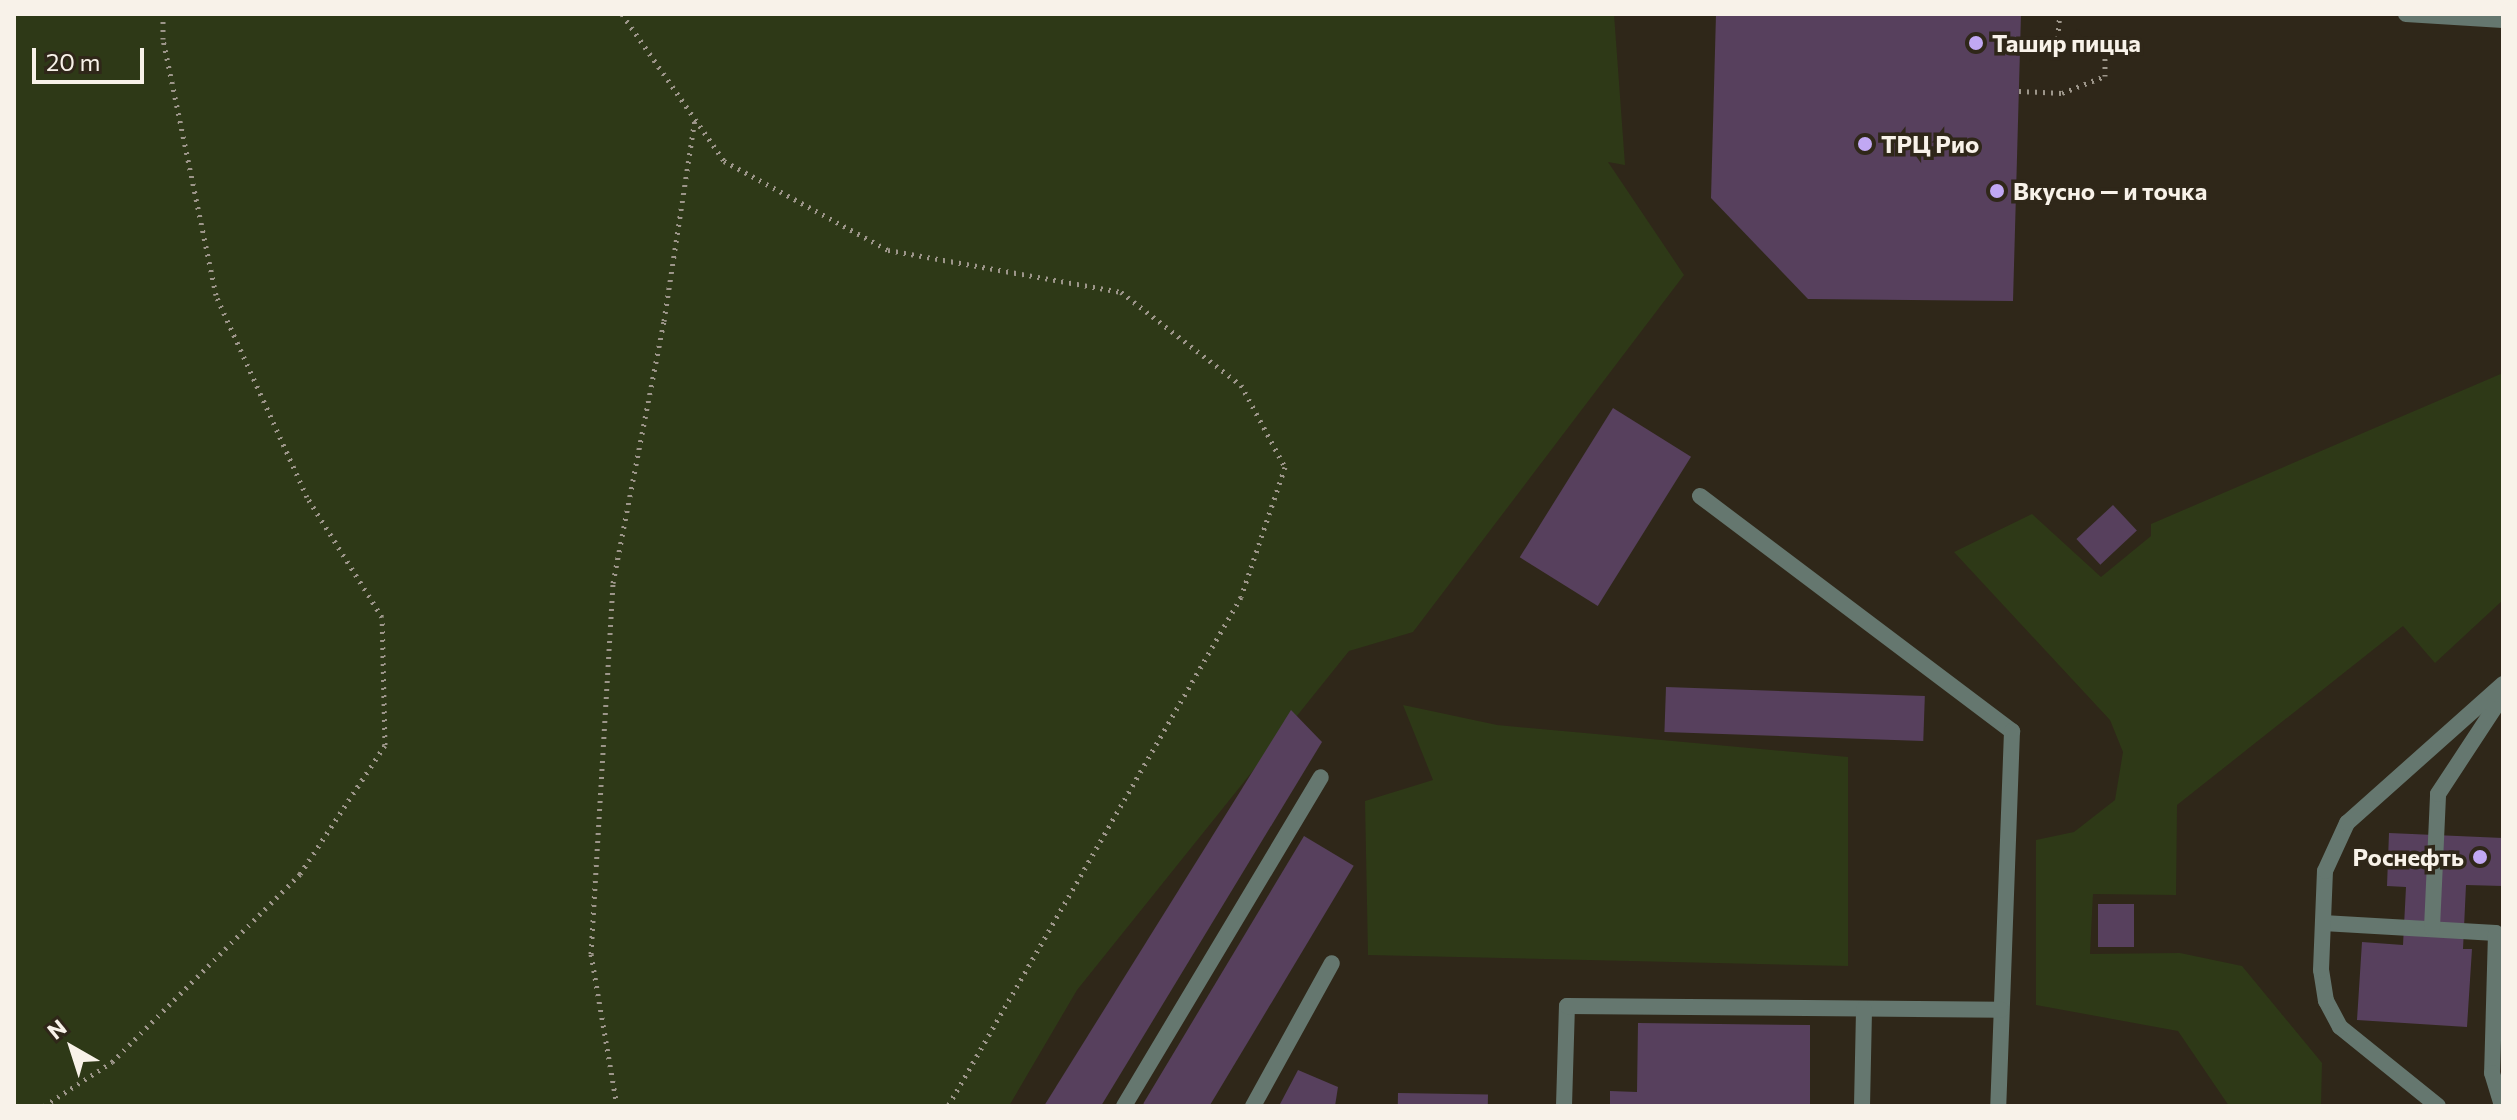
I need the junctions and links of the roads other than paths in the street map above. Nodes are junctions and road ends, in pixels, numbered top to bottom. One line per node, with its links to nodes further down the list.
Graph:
1 (2406, 14): 2 (lane)
2 (2503, 20)
3 (1700, 496): 11 (lane)
4 (2503, 684): 7 (lane)
5 (2503, 695): 8 (lane)
6 (1321, 777): 12 (lane)
7 (2323, 923): 8 (lane); 17 (lane)
8 (2432, 928): 18 (lane)
9 (1332, 963): 13 (lane)
10 (1864, 1009): 11 (lane); 14 (lane); 15 (lane)
11 (2001, 1010): 16 (lane)
12 (1124, 1106)
13 (1253, 1106)
14 (1564, 1106)
15 (1862, 1106)
16 (1998, 1106)
17 (2438, 1106)
18 (2502, 1106)

